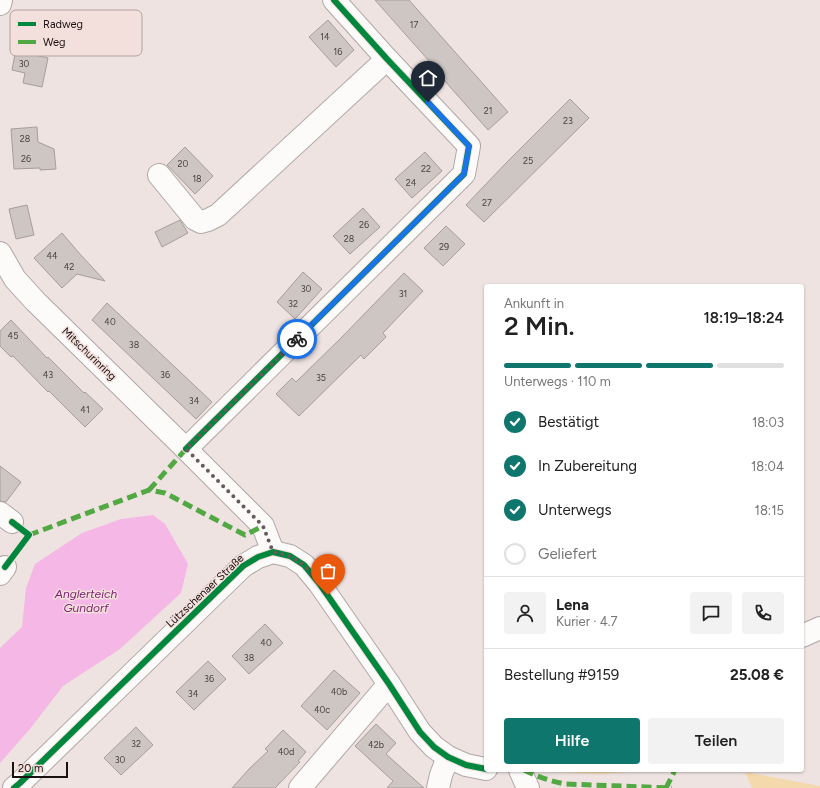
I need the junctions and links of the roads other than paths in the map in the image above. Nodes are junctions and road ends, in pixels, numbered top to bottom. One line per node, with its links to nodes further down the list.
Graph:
1 (1, 0): 3 (street)
2 (334, 0): 4 (street)
3 (0, 4)
4 (387, 59): 5 (street); 7 (street)
5 (159, 175)
6 (0, 253): 7 (street, Mitschurinring)
7 (186, 449): 8 (street, Mitschurinring)
8 (273, 552): 11 (street); 15 (street, Lützschenaer Straße)
9 (820, 628): 10 (street)
10 (804, 635)
11 (389, 684): 12 (street); 16 (street)
12 (448, 757): 13 (street); 17 (street)
13 (484, 769)
14 (521, 772): 18 (street)
15 (14, 788)
16 (300, 788)
17 (438, 788)
18 (528, 788)

